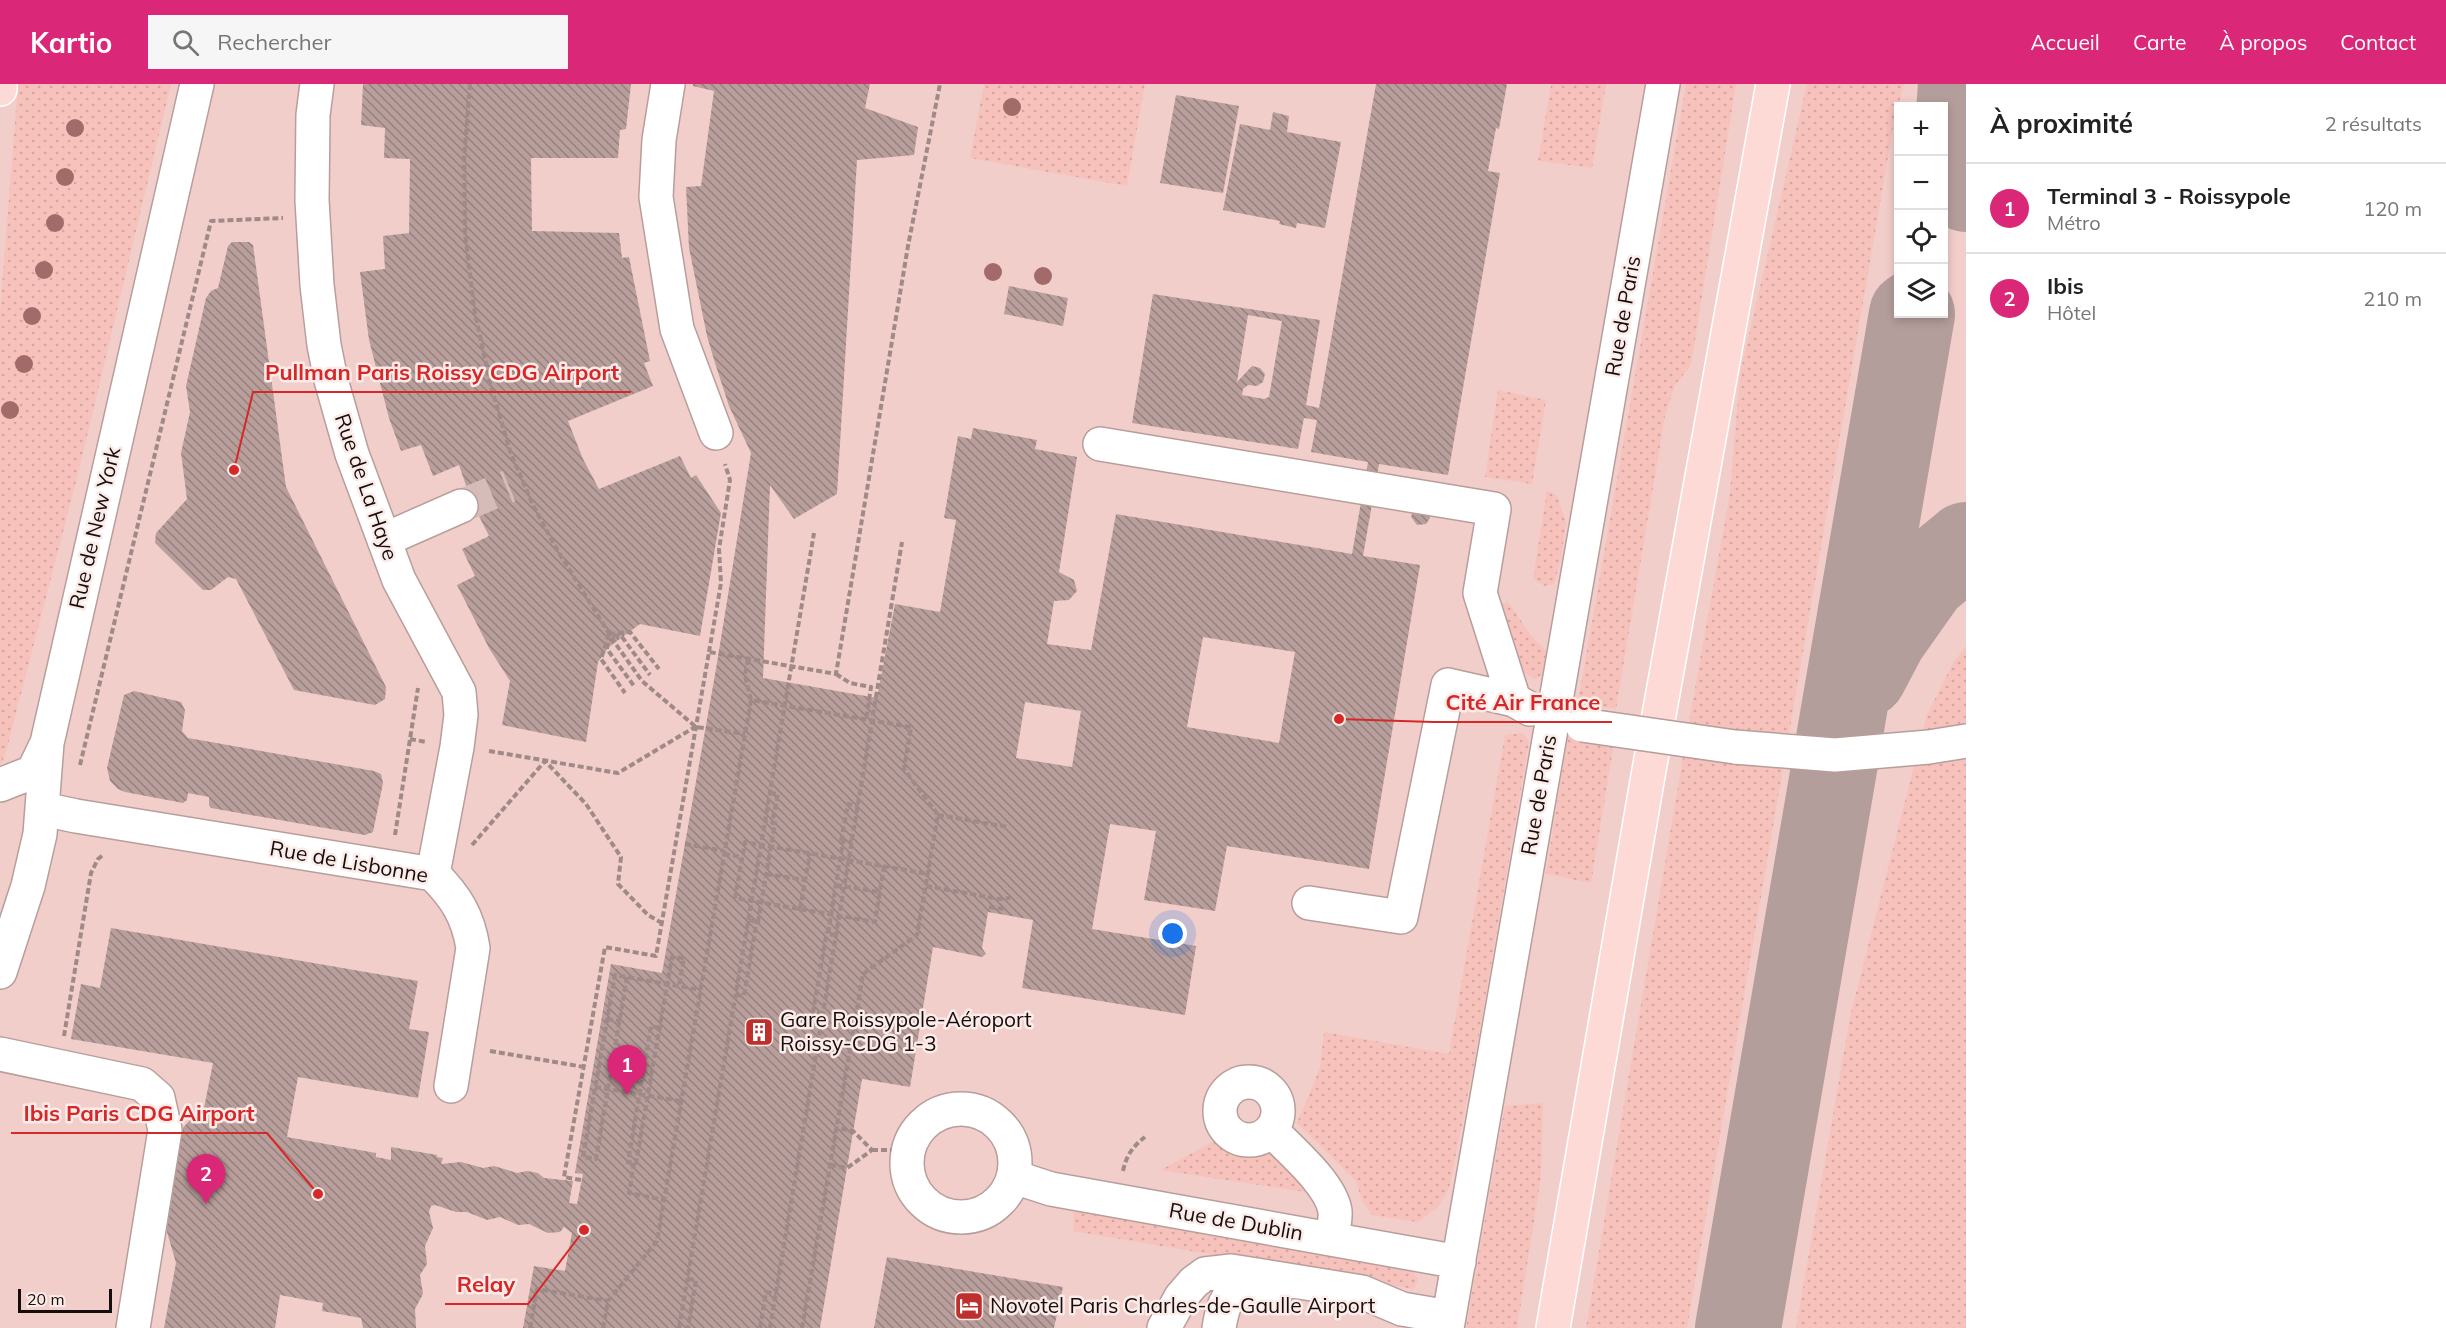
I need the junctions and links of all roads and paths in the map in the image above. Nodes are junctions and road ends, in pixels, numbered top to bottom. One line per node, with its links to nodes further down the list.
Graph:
1 (0, 84): 9 (main road)
2 (197, 84): 35 (street, Rue de New York)
3 (317, 84): 10 (street, Rue de La Haye)
4 (470, 84): 18 (path)
5 (668, 84): 11 (street)
6 (940, 84): 23 (path)
7 (1663, 84): 30 (street, Rue de Paris)
8 (1773, 84): 117 (main road)
9 (0, 89)
10 (312, 200): 16 (street, Rue de La Haye); 38 (path)
11 (716, 433)
12 (1100, 444): 28 (street)
13 (730, 480): 19 (path)
14 (461, 506): 16 (street)
15 (814, 533): 21 (path)
16 (384, 540): 36 (street, Rue de La Haye)
17 (902, 542): 41 (path)
18 (609, 634): 22 (path); 24 (path); 25 (path); 26 (path); 31 (path)
19 (710, 652): 20 (path); 31 (path)
20 (748, 659): 21 (path); 27 (path)
21 (791, 666): 23 (path); 40 (path)
22 (659, 669)
23 (836, 674): 29 (path)
24 (650, 675)
25 (634, 686)
26 (625, 693)
27 (751, 700): 29 (path); 32 (path)
28 (1514, 700): 30 (street); 64 (street)
29 (866, 720): 43 (path)
30 (1567, 723): 34 (street, bridge); 101 (street, Rue de Paris)
31 (696, 727): 32 (path); 37 (path); 70 (path)
32 (745, 734): 50 (path)
33 (410, 739): 36 (path)
34 (1966, 741)
35 (47, 743): 39 (street); 42 (street, Rue de New York)
36 (457, 747): 37 (path); 57 (street, Rue de La Haye)
37 (546, 761): 57 (path); 70 (path)
38 (80, 767)
39 (0, 785)
40 (770, 793): 44 (path); 48 (path)
41 (858, 806): 46 (path); 53 (path)
42 (43, 809): 57 (street, Rue de Lisbonne); 72 (street, Rue de New York)
43 (938, 815): 45 (path); 56 (path)
44 (765, 822): 55 (path); 69 (path)
45 (1008, 827)
46 (852, 842): 59 (path); 71 (path)
47 (685, 844): 50 (path)
48 (769, 846): 51 (path); 52 (path)
49 (97, 847): 83 (path)
50 (724, 852): 52 (path); 75 (path)
51 (810, 853): 53 (path); 58 (path)
52 (742, 857): 63 (path)
53 (839, 858): 54 (path)
54 (884, 866): 56 (path); 61 (path)
55 (766, 874): 58 (path); 69 (path)
56 (928, 874): 60 (path)
57 (437, 878): 81 (street, Rue de Lisbonne)
58 (805, 880): 66 (path)
59 (836, 885): 61 (path); 71 (path)
60 (926, 886): 62 (path); 89 (path)
61 (879, 892): 68 (path)
62 (1010, 898)
63 (760, 902): 66 (path); 76 (path)
64 (1309, 903)
65 (989, 907): 67 (path)
66 (800, 909): 68 (path)
67 (1005, 909)
68 (830, 914): 77 (path)
69 (748, 920): 76 (path)
70 (662, 923): 84 (path)
71 (836, 935): 77 (path)
72 (0, 972)
73 (627, 977): 74 (path); 78 (path); 79 (path)
74 (679, 986): 75 (path); 80 (path)
75 (701, 990): 88 (path)
76 (736, 995): 102 (path)
77 (823, 1014): 103 (path)
78 (607, 1019): 79 (path); 86 (path)
79 (620, 1021): 86 (path)
80 (659, 1028): 87 (path); 94 (path)
81 (457, 1045): 84 (path); 85 (street, Rue de Lisbonne)
82 (0, 1054): 83 (street)
83 (59, 1066): 107 (street)
84 (584, 1067): 97 (path)
85 (451, 1086)
86 (595, 1087): 87 (path)
87 (640, 1094): 88 (path); 94 (path)
88 (681, 1101): 98 (path)
89 (837, 1128): 92 (path); 95 (path)
90 (1271, 1130): 100 (street)
91 (1145, 1137): 99 (path)
92 (872, 1150): 93 (path); 95 (path)
93 (908, 1150): 96 (street); 96 (street)
94 (634, 1163): 98 (path)
95 (830, 1165): 114 (path)
96 (1014, 1177): 99 (street, Rue de Dublin)
97 (581, 1180)
98 (664, 1200): 104 (path)
99 (1118, 1201): 100 (street, Rue de Dublin)
100 (1331, 1239): 101 (street, Rue de Dublin)
101 (1459, 1262): 106 (street, Rue de Paris)
102 (687, 1279): 110 (path); 111 (path)
103 (776, 1294): 112 (path); 113 (path)
104 (608, 1301): 108 (path); 109 (path)
105 (1402, 1309): 106 (street); 115 (street); 116 (street)
106 (1448, 1323)
107 (133, 1328)
108 (530, 1328)
109 (603, 1328)
110 (679, 1328)
111 (688, 1328)
112 (760, 1328)
113 (770, 1328)
114 (802, 1328)
115 (1164, 1328)
116 (1219, 1328)
117 (1553, 1328)

